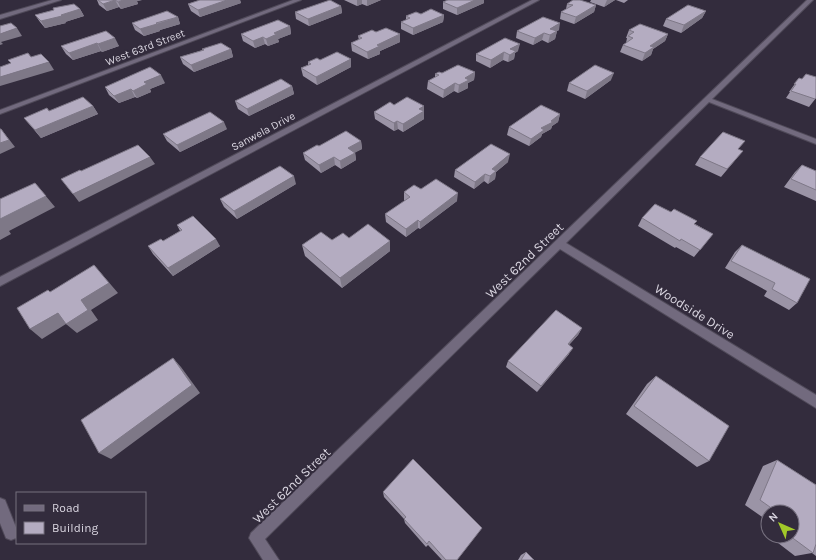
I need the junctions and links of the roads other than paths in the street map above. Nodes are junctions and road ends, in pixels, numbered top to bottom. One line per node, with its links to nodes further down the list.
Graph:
1 (58, 0): 5 (street)
2 (298, 0): 7 (street, West 63rd Street)
3 (536, 0): 10 (street, Sanwela Drive)
4 (810, 0): 6 (street, West 62nd Street)
5 (0, 17)
6 (709, 100): 8 (street); 9 (street, West 62nd Street)
7 (0, 112)
8 (816, 142)
9 (560, 244): 11 (street, Woodside Drive); 14 (street, West 62nd Street)
10 (0, 282)
11 (816, 402)
12 (0, 504): 13 (street)
13 (11, 533)
14 (272, 560)

